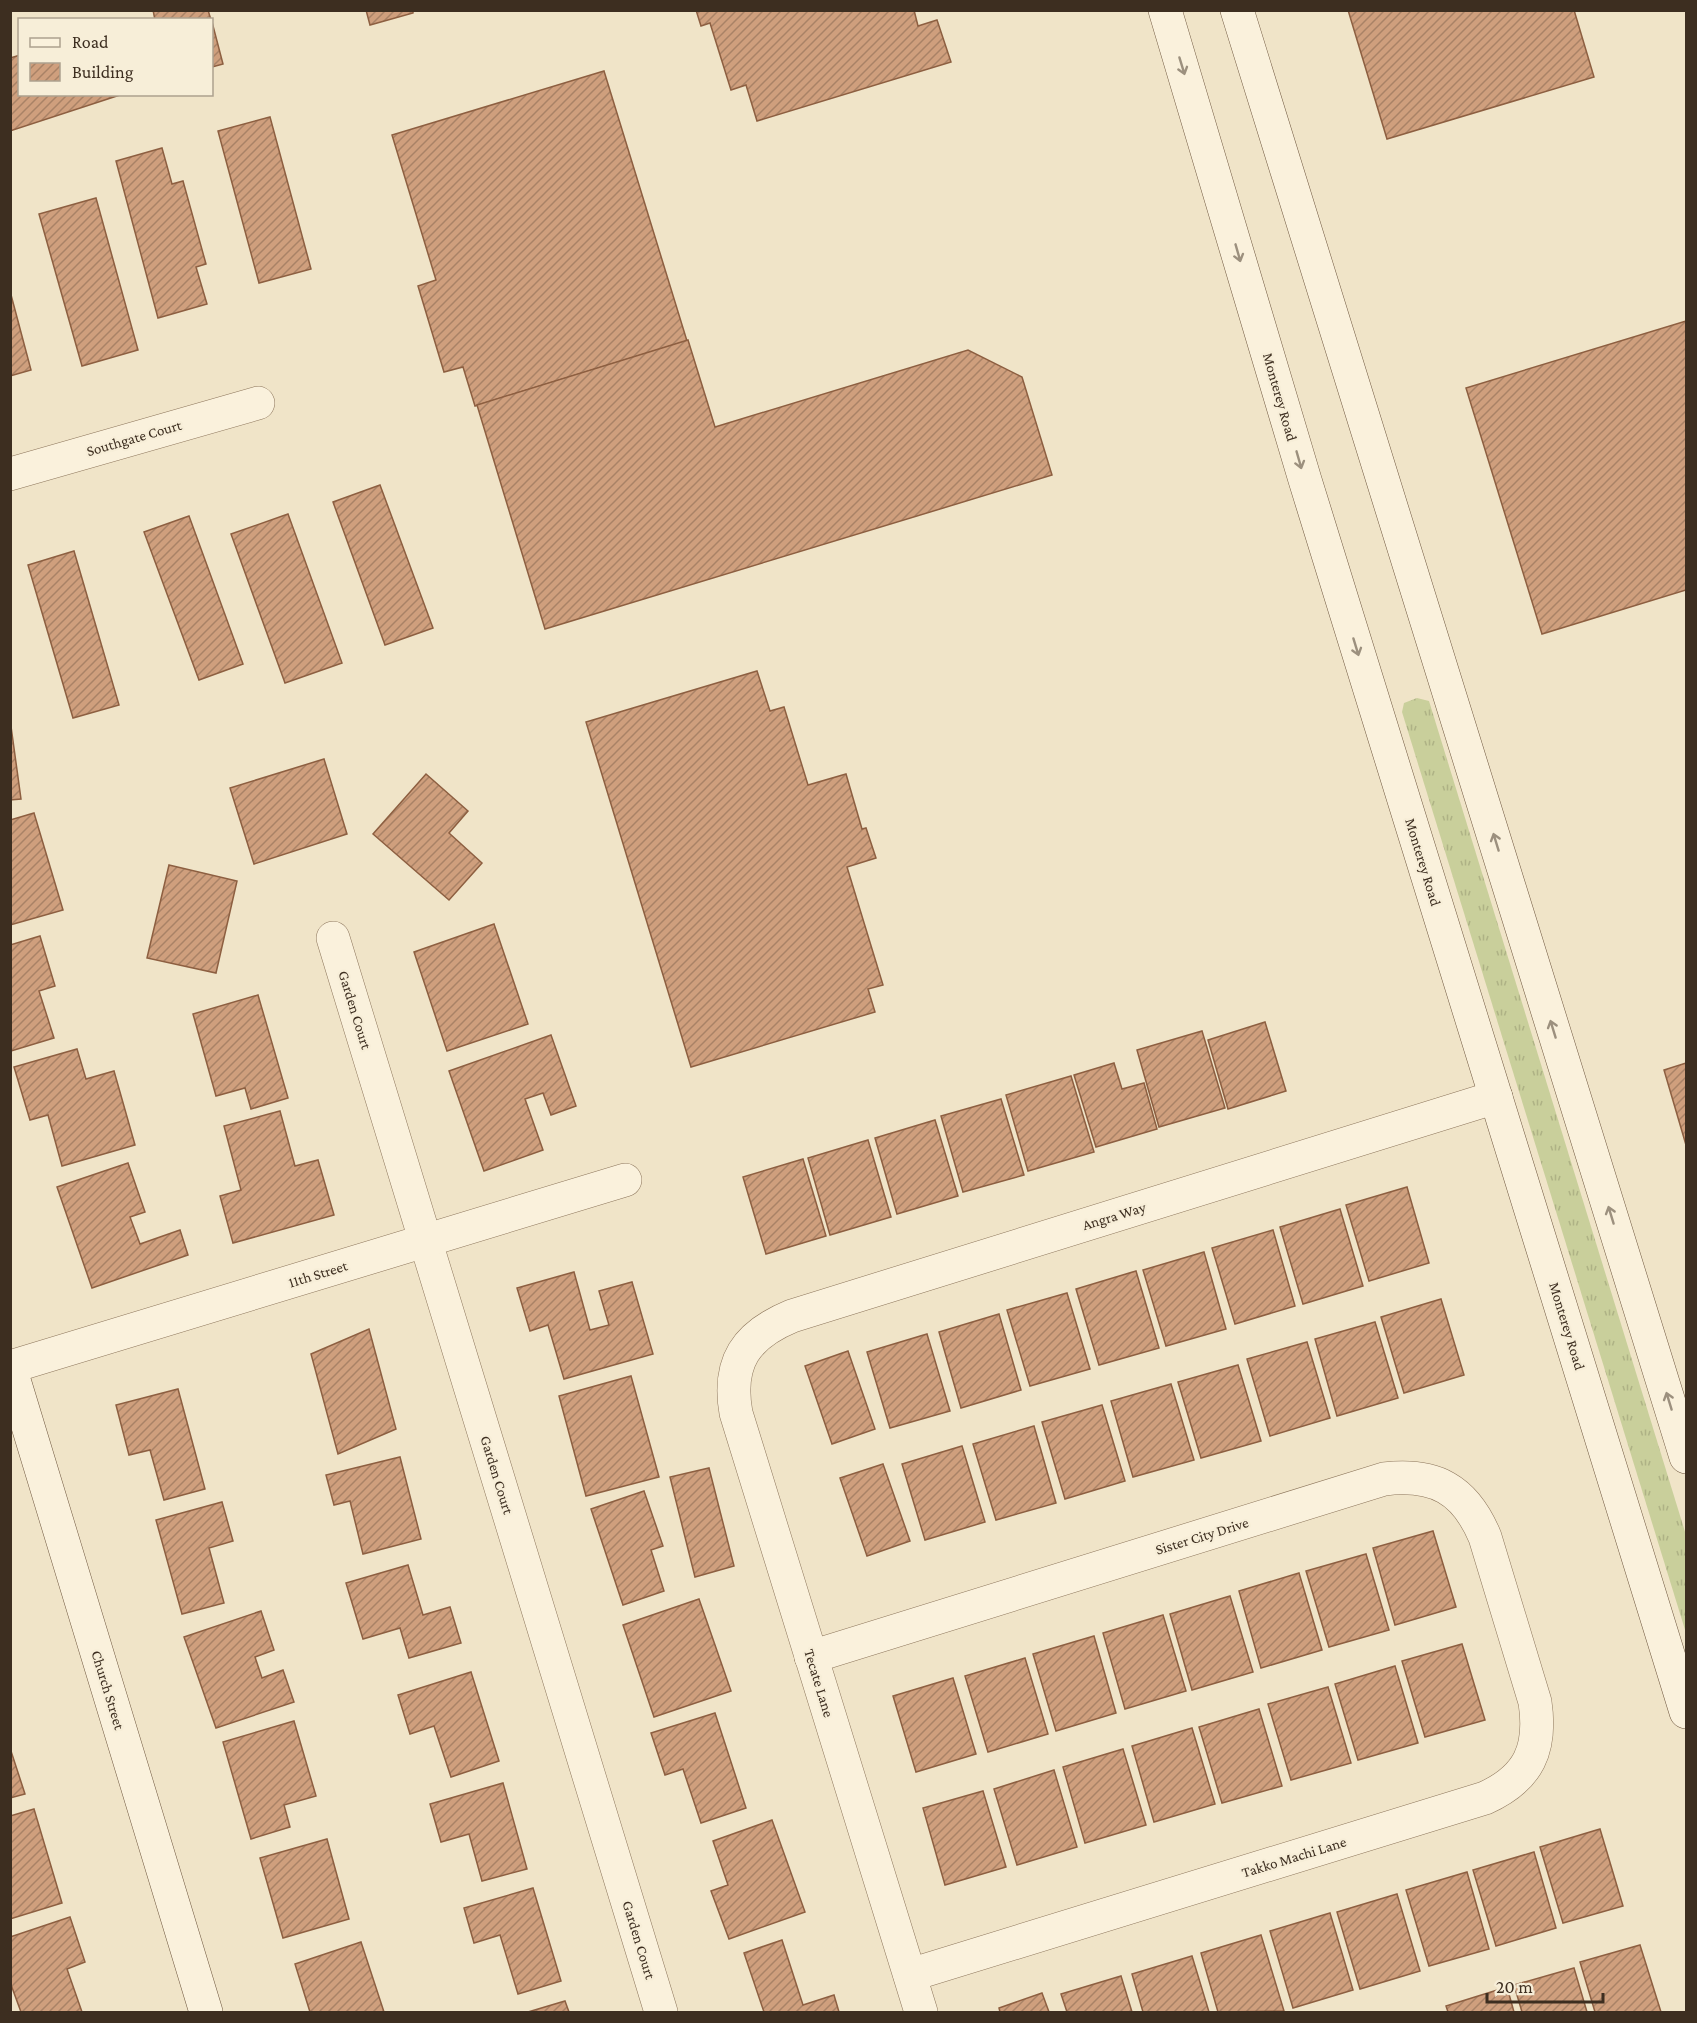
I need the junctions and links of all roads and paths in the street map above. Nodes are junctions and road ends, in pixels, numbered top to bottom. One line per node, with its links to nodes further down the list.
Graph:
1 (1165, 10): 6 (street, Monterey Road, one-way to 6)
2 (1237, 10): 11 (street, one-way to 2)
3 (258, 403): 4 (street, Southgate Court)
4 (10, 474)
5 (333, 938): 8 (street, Garden Court)
6 (1496, 1097): 9 (street, Angra Way); 14 (street, Monterey Road)
7 (625, 1180): 8 (street, 11th Street)
8 (426, 1241): 10 (street, 11th Street); 17 (street, Garden Court)
9 (742, 1353): 13 (street, Tecate Lane)
10 (11, 1367): 16 (street, Church Street)
11 (1686, 1457)
12 (1511, 1623): 13 (street, Sister City Drive); 15 (street, Takko Machi Lane)
13 (811, 1657): 15 (street, Tecate Lane)
14 (1686, 1712)
15 (910, 1976): 18 (street, Tecate Lane)
16 (206, 2013)
17 (661, 2013)
18 (921, 2013)

